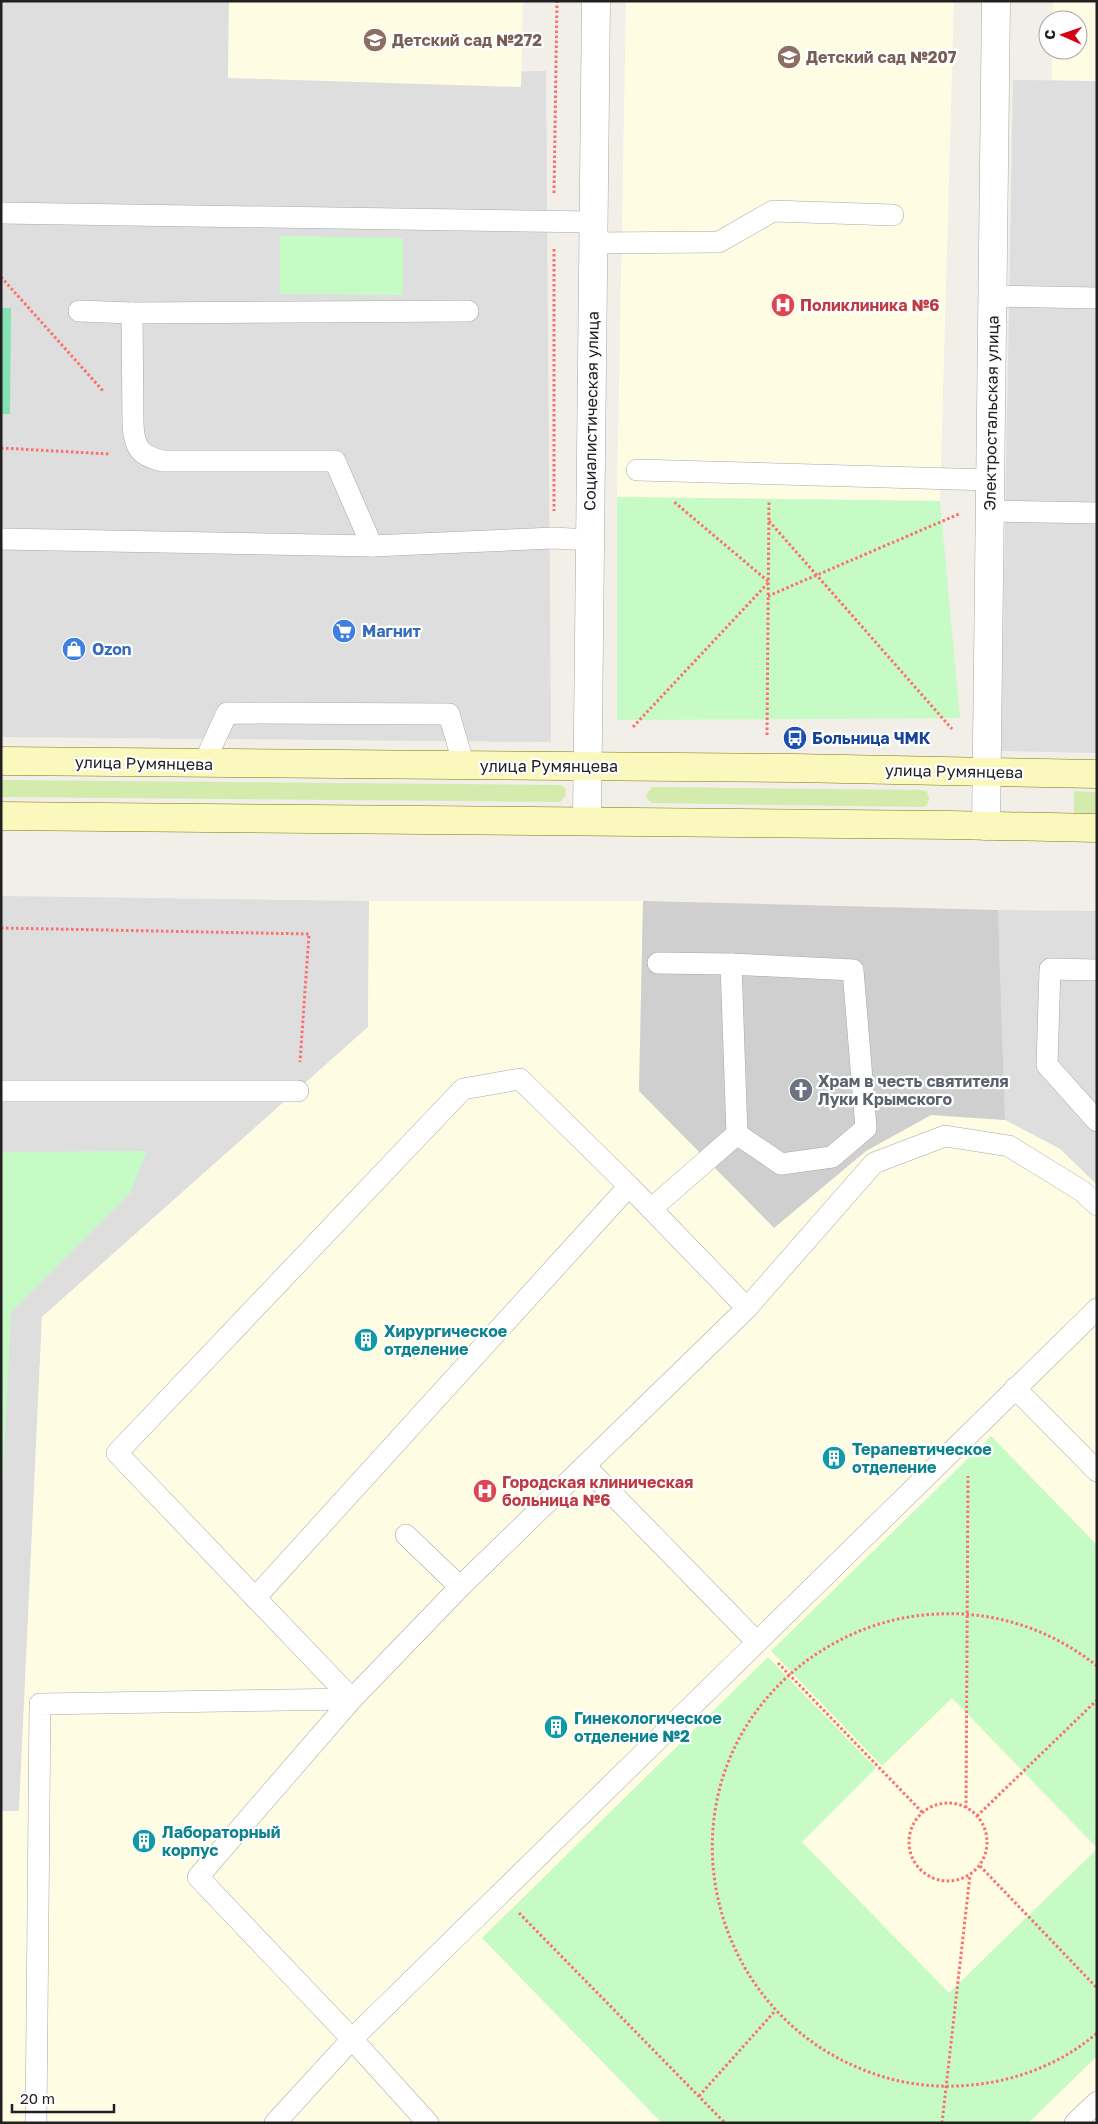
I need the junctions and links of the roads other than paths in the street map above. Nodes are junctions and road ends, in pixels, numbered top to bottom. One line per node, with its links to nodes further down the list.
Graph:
1 (596, 1): 5 (street, Социалистическая улица)
2 (996, 1): 6 (street, Электростальская улица)
3 (1, 213): 5 (lane)
4 (893, 215): 5 (lane)
5 (593, 232): 15 (street, Социалистическая улица)
6 (992, 296): 7 (lane); 12 (street, Электростальская улица)
7 (1097, 298)
8 (79, 311): 10 (lane)
9 (468, 311): 10 (lane)
10 (132, 313): 16 (lane)
11 (637, 470): 12 (lane)
12 (990, 497): 13 (lane); 21 (street, Электростальская улица)
13 (1097, 513)
14 (1, 539): 16 (lane)
15 (589, 540): 16 (lane); 20 (street, Социалистическая улица)
16 (372, 546)
17 (1, 761): 18 (main road, улица Румянцева)
18 (204, 763): 19 (main road, улица Румянцева); 19 (lane)
19 (464, 766): 20 (main road, улица Румянцева)
20 (587, 767): 21 (main road, улица Румянцева); 24 (street, Социалистическая улица)
21 (986, 771): 22 (main road, улица Румянцева); 25 (street, Электростальская улица)
22 (1097, 774)
23 (1, 816): 24 (main road)
24 (587, 821): 25 (main road)
25 (986, 826): 26 (main road)
26 (1097, 828)
27 (658, 963): 28 (lane)
28 (732, 964): 33 (lane); 33 (lane)
29 (1097, 970): 32 (lane)
30 (1, 1091): 31 (lane)
31 (298, 1091)
32 (1097, 1121)
33 (737, 1134): 36 (lane)
34 (629, 1186): 36 (lane); 44 (lane); 44 (lane)
35 (1097, 1205): 37 (lane)
36 (651, 1209): 37 (lane)
37 (747, 1308): 40 (lane)
38 (1097, 1308): 39 (lane)
39 (1015, 1388): 41 (lane); 45 (lane)
40 (585, 1466): 43 (lane); 45 (lane)
41 (1097, 1471)
42 (406, 1535): 43 (lane)
43 (460, 1587): 46 (lane)
44 (255, 1598): 46 (lane)
45 (757, 1642): 47 (lane)
46 (352, 1699): 47 (lane); 49 (lane)
47 (352, 2039): 50 (lane); 51 (lane)
48 (1097, 2102): 52 (lane)
49 (36, 2123)
50 (275, 2123)
51 (428, 2123)
52 (1075, 2123)

